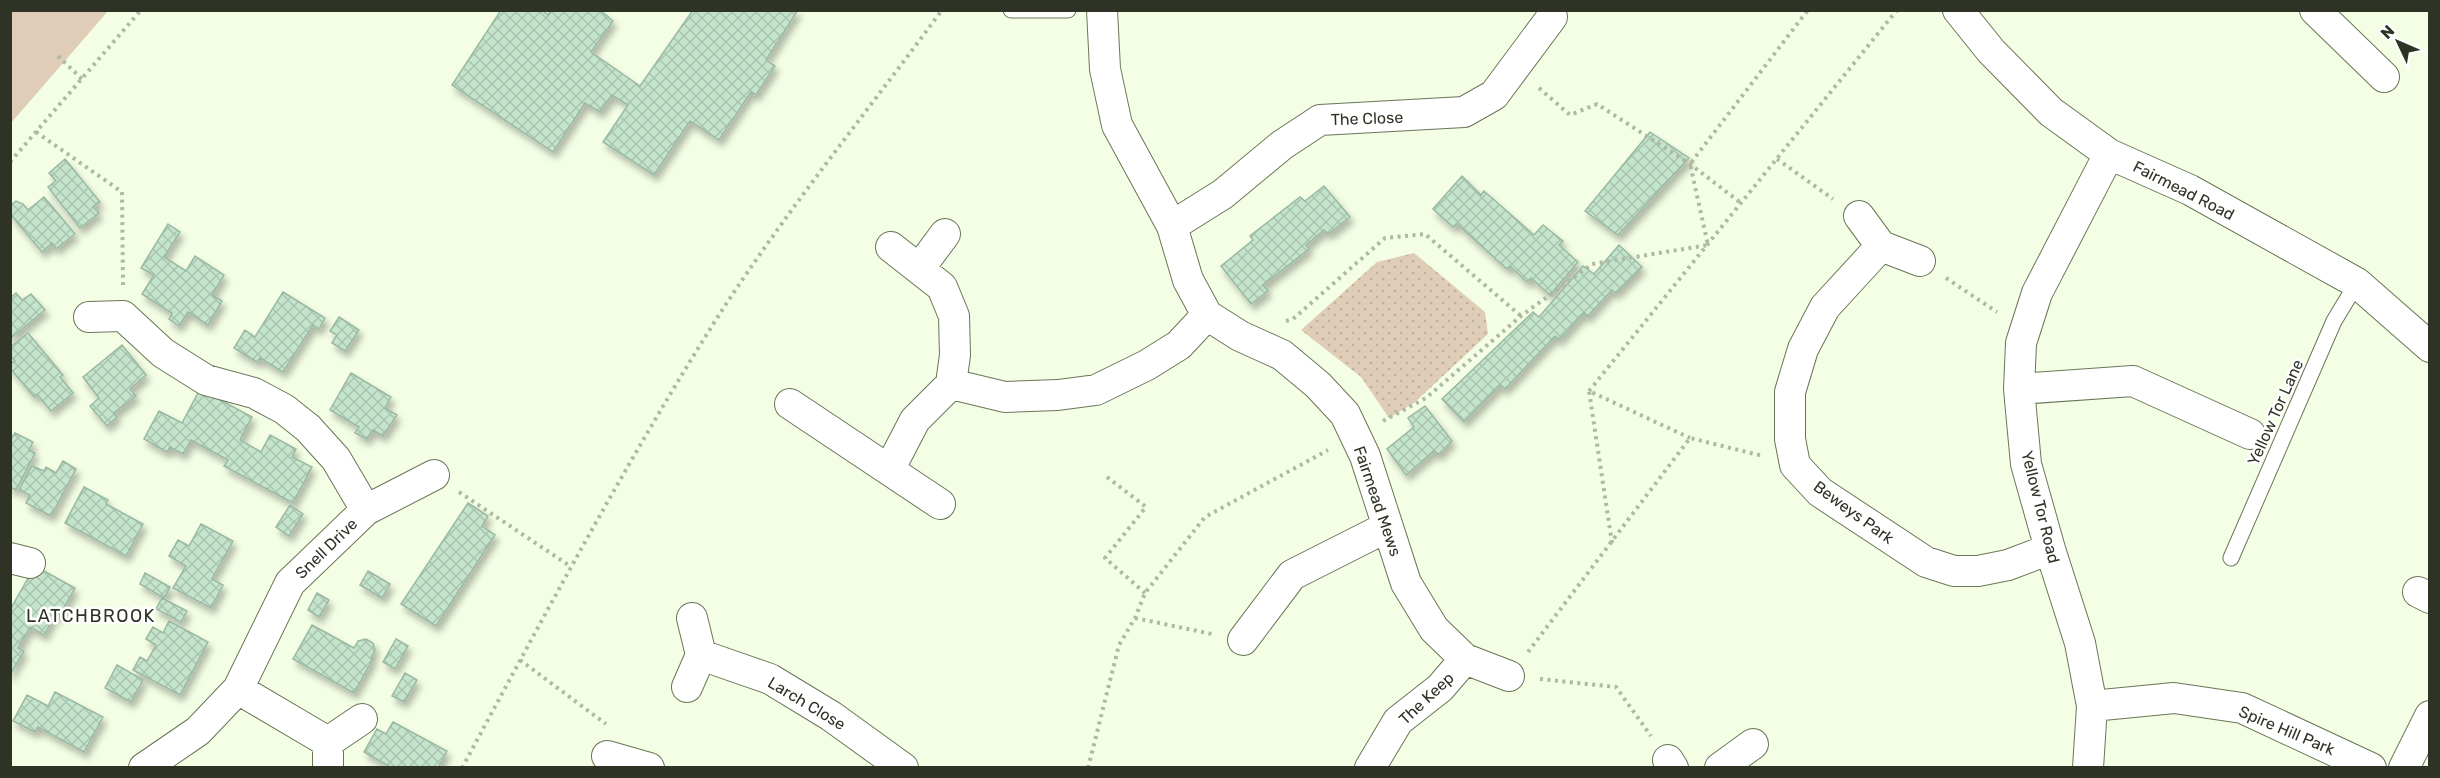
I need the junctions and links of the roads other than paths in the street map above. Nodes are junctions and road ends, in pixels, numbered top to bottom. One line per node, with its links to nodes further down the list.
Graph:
1 (1011, 10): 2 (lane)
2 (1068, 10)
3 (1102, 10): 10 (street, Fairmead Mews)
4 (1958, 10): 8 (street, Fairmead Road)
5 (2315, 10): 7 (street)
6 (1552, 17): 10 (street, The Close)
7 (2384, 77)
8 (2109, 154): 16 (street, Fairmead Road); 21 (street, Yellow Tor Road)
9 (1858, 216): 12 (street)
10 (1172, 226): 17 (street, Fairmead Mews)
11 (945, 234): 15 (street)
12 (1881, 246): 14 (street); 29 (street, Beweys Park)
13 (891, 247): 15 (street)
14 (1920, 261)
15 (919, 269): 20 (street)
16 (2357, 284): 19 (street, Fairmead Road); 30 (lane, Yellow Tor Lane)
17 (1207, 315): 20 (street); 28 (street, Fairmead Mews)
18 (89, 317): 27 (street)
19 (2430, 347)
20 (951, 384): 24 (street)
21 (2019, 389): 23 (street); 29 (street, Yellow Tor Road)
22 (790, 404): 24 (street)
23 (2250, 434)
24 (889, 470): 26 (street)
25 (434, 475): 27 (street, Snell Drive)
26 (940, 504)
27 (366, 510): 37 (street, Snell Drive)
28 (1387, 527): 32 (street); 34 (street, Fairmead Mews)
29 (2050, 549): 38 (street, Yellow Tor Road)
30 (2231, 558)
31 (692, 618): 33 (street)
32 (1243, 640)
33 (701, 655): 36 (street); 46 (street, Larch Close)
34 (1465, 659): 35 (street, Fairmead Mews); 47 (street, The Keep)
35 (1509, 676)
36 (687, 687)
37 (238, 689): 43 (street); 44 (street, Snell Drive)
38 (2092, 706): 49 (street, Yellow Tor Road); 50 (street, Spire Hill Park)
39 (2430, 716): 51 (street)
40 (362, 718): 43 (street)
41 (610, 743): 45 (street)
42 (1753, 744): 48 (street)
43 (328, 755)
44 (144, 768)
45 (649, 768)
46 (903, 768)
47 (1370, 768)
48 (1720, 768)
49 (2088, 768)
50 (2371, 768)
51 (2404, 768)

